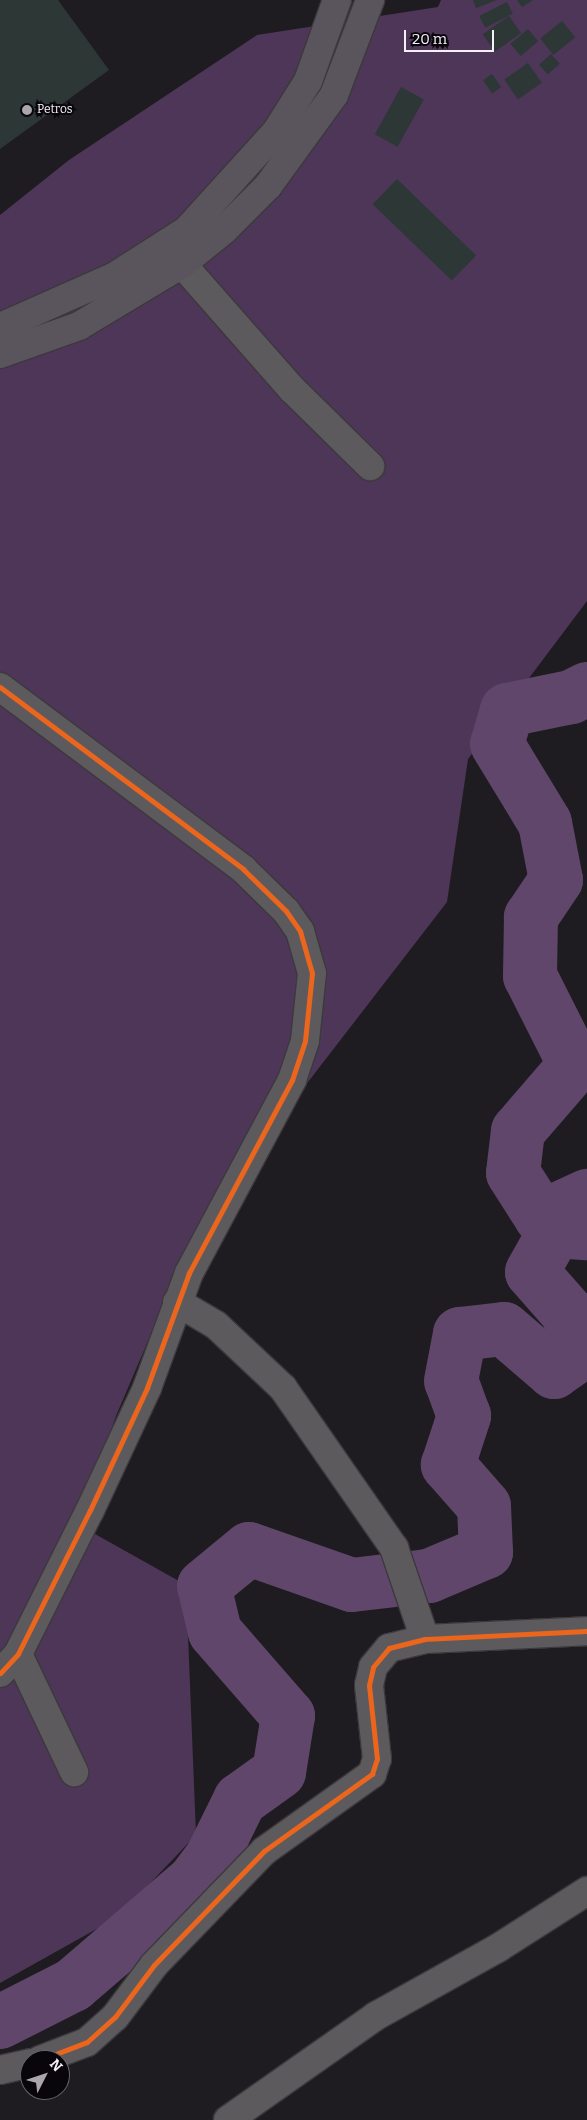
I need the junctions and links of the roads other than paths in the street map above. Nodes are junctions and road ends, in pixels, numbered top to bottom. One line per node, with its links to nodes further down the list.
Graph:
1 (337, 0): 4 (main road)
2 (370, 0): 3 (main road)
3 (182, 264): 5 (main road); 6 (street)
4 (0, 327)
5 (0, 354)
6 (370, 466)
7 (0, 687): 8 (street)
8 (177, 1302): 10 (street); 11 (street)
9 (587, 1631): 10 (street)
10 (425, 1639): 14 (street)
11 (9, 1664): 12 (street)
12 (74, 1772)
13 (587, 1891): 17 (street)
14 (66, 2050)
15 (20, 2065): 16 (street)
16 (0, 2070)
17 (228, 2120)

